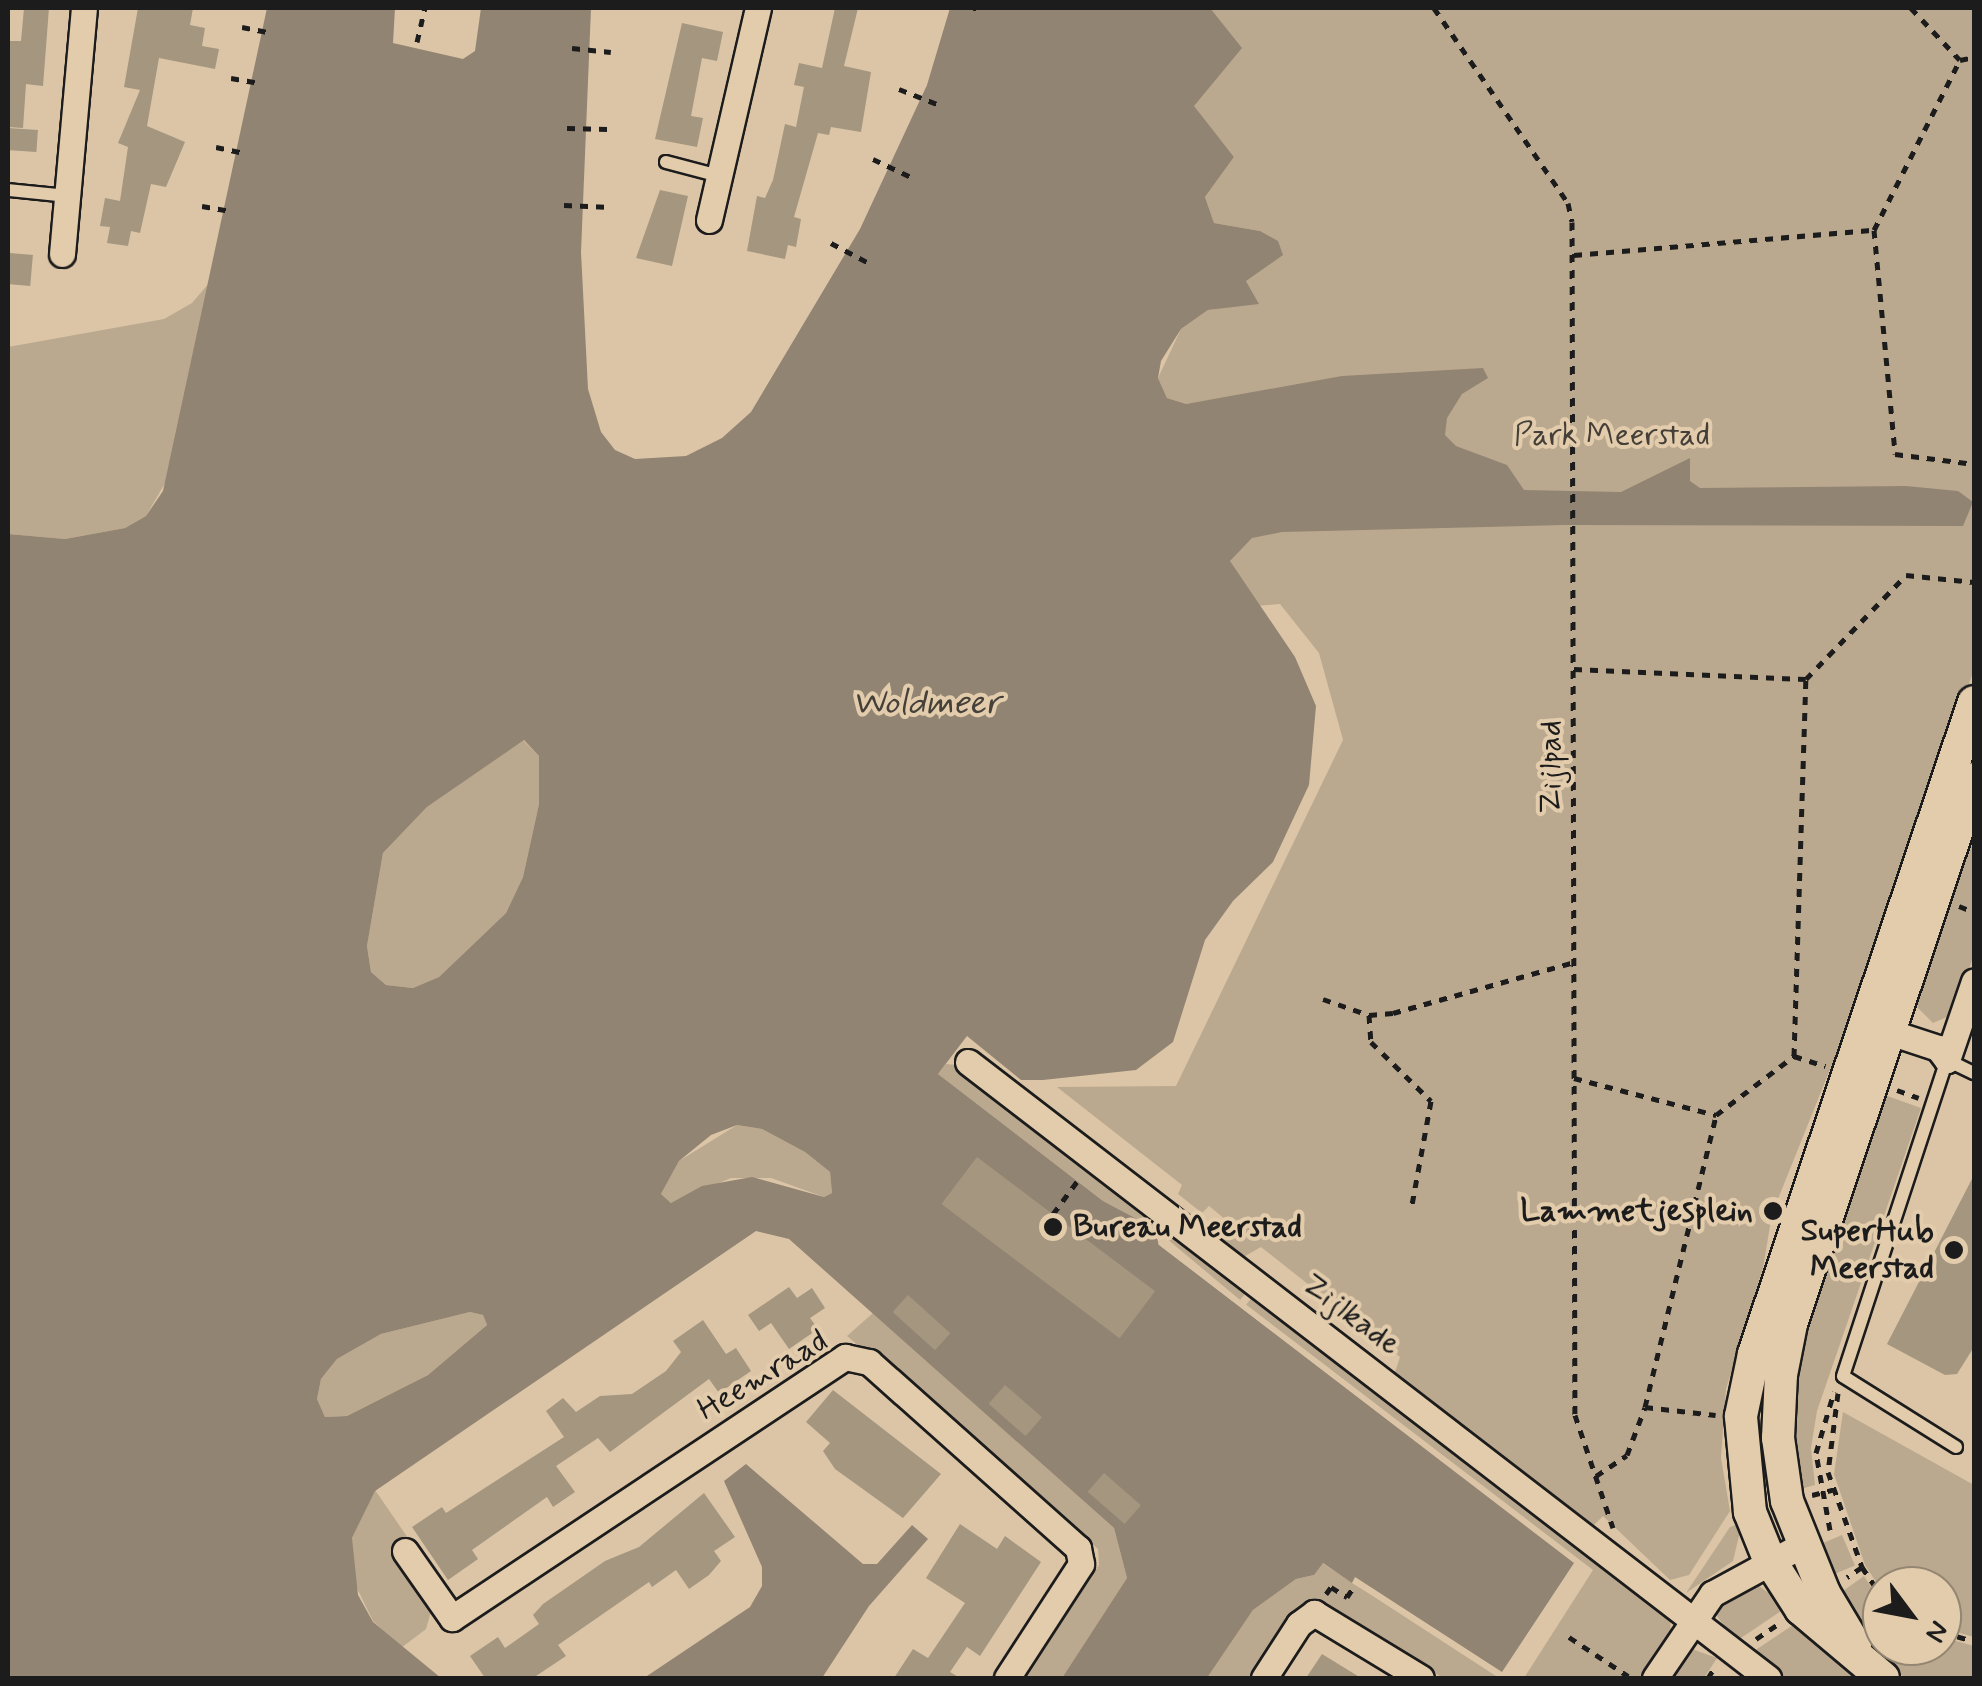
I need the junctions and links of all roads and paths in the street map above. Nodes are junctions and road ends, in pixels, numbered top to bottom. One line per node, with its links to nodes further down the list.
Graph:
1 (84, 8): 26 (street)
2 (425, 8): 8 (path)
3 (758, 8): 23 (street)
4 (1434, 8): 35 (path, Zijlpad)
5 (1911, 8): 12 (path)
6 (242, 27): 7 (path)
7 (268, 32)
8 (417, 42)
9 (572, 48): 10 (path)
10 (610, 52)
11 (1974, 57): 12 (path)
12 (1960, 60): 32 (path)
13 (231, 78): 14 (path)
14 (260, 83)
15 (898, 89): 16 (path)
16 (942, 106)
17 (567, 128): 18 (path)
18 (608, 129)
19 (216, 147): 20 (path)
20 (245, 153)
21 (872, 159): 24 (path)
22 (666, 162): 23 (lane)
23 (720, 176): 31 (street)
24 (911, 177)
25 (8, 190): 26 (lane)
26 (67, 196): 34 (street)
27 (564, 205): 29 (path)
28 (202, 206): 30 (path)
29 (611, 206)
30 (232, 211)
31 (709, 220)
32 (1874, 230): 35 (path); 37 (path)
33 (831, 243): 36 (path)
34 (62, 254)
35 (1574, 255): 39 (path, Zijlpad)
36 (867, 262)
37 (1974, 464)
38 (1974, 582): 40 (path)
39 (1574, 669): 40 (path); 45 (path, Zijlpad)
40 (1806, 680): 54 (path)
41 (1974, 702): 49 (street)
42 (1974, 779): 49 (street)
43 (1956, 905): 44 (path)
44 (1974, 912)
45 (1575, 962): 48 (path); 53 (path, Zijlpad)
46 (1974, 981): 50 (street)
47 (1323, 1000): 48 (path)
48 (1369, 1015): 56 (path)
49 (1877, 1028): 50 (street); 63 (street); 66 (street)
50 (1947, 1060): 52 (lane); 58 (lane)
51 (968, 1062): 65 (street, Zijlkade)
52 (1974, 1073)
53 (1574, 1078): 54 (path); 62 (path, Zijlpad)
54 (1716, 1115): 59 (path)
55 (1078, 1180): 57 (path)
56 (1411, 1210)
57 (1053, 1214)
58 (1843, 1376): 61 (lane); 63 (path)
59 (1645, 1407): 60 (path); 62 (path)
60 (1726, 1416)
61 (1956, 1447)
62 (1596, 1476): 65 (path, Zijlpad)
63 (1802, 1545): 66 (street); 69 (street)
64 (405, 1551): 71 (street, Heemraad)
65 (1621, 1560): 67 (street, Zijlkade)
66 (1757, 1565): 67 (street); 69 (street)
67 (1693, 1622): 74 (street); 75 (street, Zijlkade)
68 (1569, 1638): 70 (path)
69 (1875, 1672)
70 (1628, 1676)
71 (1007, 1678)
72 (1264, 1678): 73 (street)
73 (1420, 1678)
74 (1655, 1678)
75 (1768, 1678)

